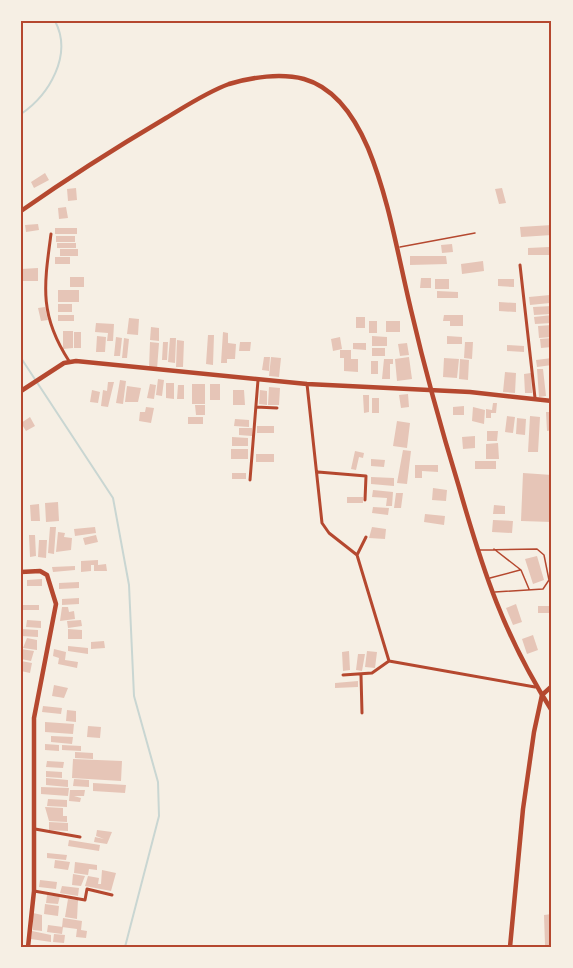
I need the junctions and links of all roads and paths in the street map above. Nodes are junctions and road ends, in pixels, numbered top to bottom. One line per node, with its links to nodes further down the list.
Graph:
1 (21, 212): 4 (street)
2 (475, 233): 4 (lane)
3 (51, 234): 6 (street)
4 (396, 248): 10 (street)
5 (520, 265): 11 (street)
6 (66, 362): 7 (street); 9 (street)
7 (258, 378): 8 (street); 13 (street)
8 (303, 383): 10 (street); 15 (street)
9 (21, 391)
10 (430, 392): 11 (street); 20 (street)
11 (536, 400): 12 (street)
12 (552, 401)
13 (256, 407): 14 (street); 16 (street)
14 (277, 408)
15 (318, 472): 17 (street); 21 (street)
16 (250, 480)
17 (365, 500)
18 (366, 537): 21 (street)
19 (494, 549): 20 (lane); 22 (lane); 25 (lane)
20 (476, 550): 24 (street)
21 (357, 555): 27 (street)
22 (521, 570): 24 (lane); 25 (lane)
23 (21, 572): 35 (street)
24 (486, 579): 26 (street)
25 (529, 590): 26 (lane)
26 (491, 592): 31 (street)
27 (389, 661): 29 (street); 31 (street)
28 (343, 675): 29 (street)
29 (361, 675): 34 (street)
30 (552, 686): 32 (street)
31 (536, 687): 32 (street)
32 (542, 695): 33 (street); 40 (street)
33 (552, 711)
34 (362, 713)
35 (34, 829): 36 (street); 37 (street)
36 (80, 837)
37 (34, 891): 38 (street); 39 (street)
38 (112, 895)
39 (28, 947)
40 (510, 947)

